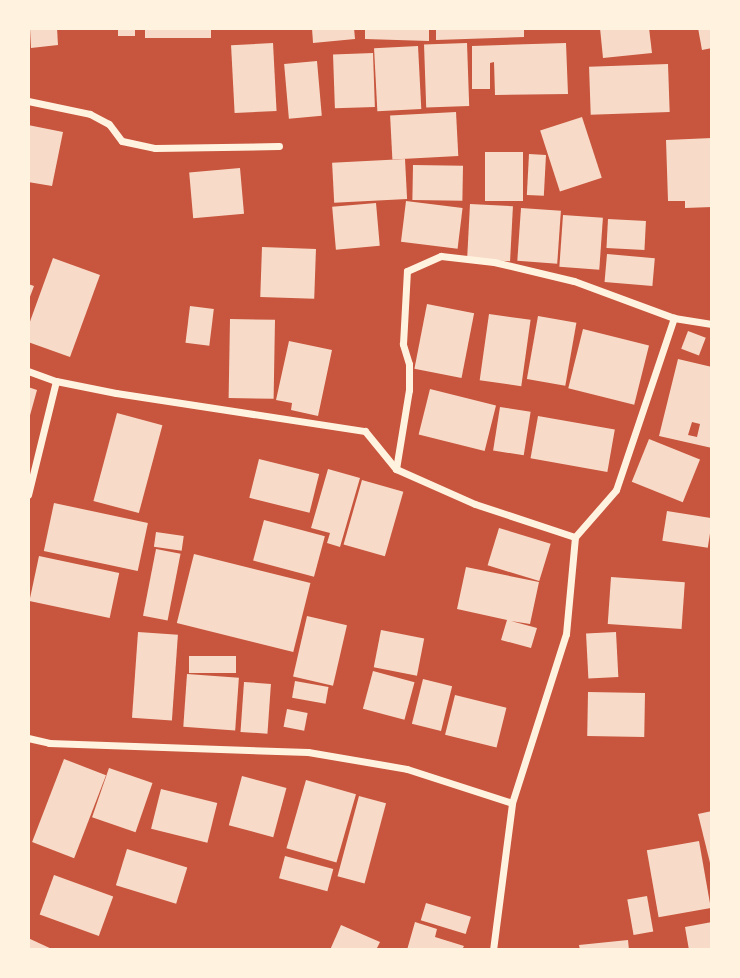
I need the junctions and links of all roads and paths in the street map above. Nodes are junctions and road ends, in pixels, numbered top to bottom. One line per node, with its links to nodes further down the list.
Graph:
1 (28, 101): 2 (street)
2 (279, 146)
3 (674, 318): 4 (street); 7 (street); 9 (street)
4 (712, 324)
5 (28, 371): 6 (street)
6 (56, 381): 7 (street); 8 (street)
7 (396, 469): 9 (street)
8 (28, 495)
9 (575, 537): 11 (street)
10 (28, 738): 11 (street)
11 (512, 803): 12 (street)
12 (493, 950)

